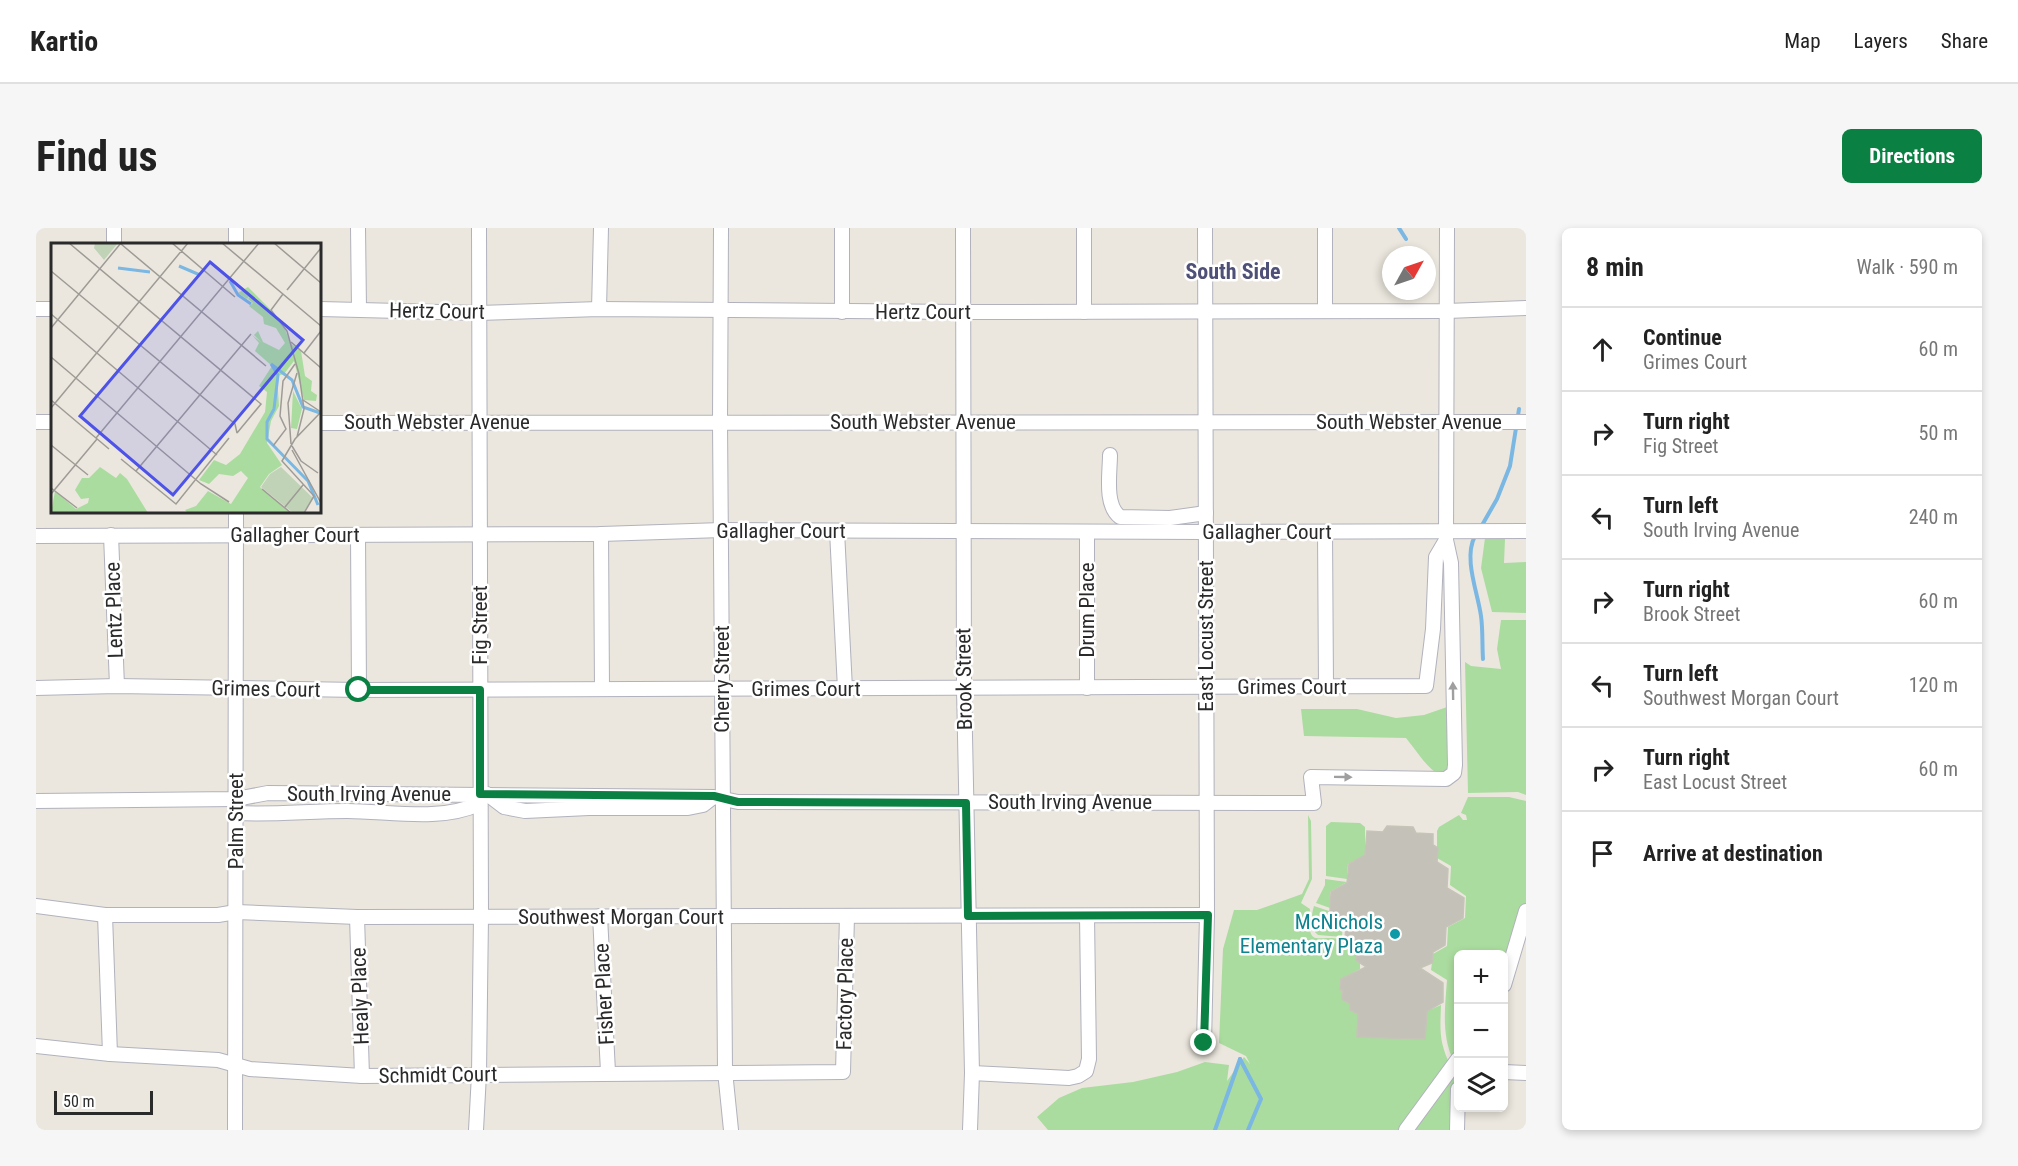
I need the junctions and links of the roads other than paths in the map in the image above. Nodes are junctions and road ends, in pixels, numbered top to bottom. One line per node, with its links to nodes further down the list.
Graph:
1 (358, 228): 13 (street)
2 (479, 228): 22 (street, Fig Street)
3 (601, 228): 14 (street)
4 (721, 228): 15 (street, Cherry Street)
5 (842, 228): 18 (street)
6 (963, 228): 19 (street, Brook Street)
7 (1084, 228): 20 (street)
8 (1205, 228): 21 (street, East Locust Street)
9 (1325, 228): 16 (street)
10 (1447, 228): 17 (street)
11 (1526, 308): 17 (street, Hertz Court)
12 (321, 309): 13 (street, Hertz Court)
13 (359, 309): 22 (street, Hertz Court)
14 (599, 309): 15 (street, Hertz Court); 22 (street, Hertz Court)
15 (721, 311): 18 (street, Hertz Court); 24 (street, Cherry Street)
16 (1325, 311): 17 (street, Hertz Court); 21 (street, Hertz Court)
17 (1446, 311): 29 (street)
18 (842, 312): 19 (street, Hertz Court)
19 (962, 312): 20 (street, Hertz Court); 25 (street, Brook Street)
20 (1083, 312): 21 (street, Hertz Court)
21 (1205, 312): 26 (street, East Locust Street)
22 (479, 313): 23 (street, Fig Street)
23 (480, 422): 24 (street, South Webster Avenue); 28 (street, South Webster Avenue); 45 (street, Fig Street)
24 (720, 422): 25 (street, South Webster Avenue); 33 (street, Cherry Street)
25 (964, 422): 26 (street, South Webster Avenue); 35 (street, Brook Street)
26 (1207, 422): 29 (street, South Webster Avenue); 32 (street, East Locust Street)
27 (1526, 422): 29 (street, South Webster Avenue)
28 (321, 423)
29 (1446, 423): 41 (street)
30 (1110, 455): 32 (street)
31 (236, 513): 43 (street, Palm Street)
32 (1206, 513): 38 (street, East Locust Street)
33 (722, 530): 34 (street, Gallagher Court); 40 (street, Gallagher Court); 55 (street, Cherry Street)
34 (837, 531): 35 (street, Gallagher Court); 56 (street)
35 (963, 531): 37 (street, Gallagher Court); 51 (street, Brook Street)
36 (1526, 531): 41 (street, Gallagher Court)
37 (1087, 532): 38 (street, Gallagher Court); 52 (street, Drum Place)
38 (1205, 532): 39 (street, Gallagher Court); 53 (street, East Locust Street)
39 (1325, 532): 41 (street, Gallagher Court); 48 (street)
40 (602, 534): 45 (street, Gallagher Court); 54 (street)
41 (1451, 534): 48 (street, Grimes Court); 63 (street, South Irving Avenue, one-way to 41)
42 (111, 535): 43 (street, Gallagher Court); 46 (street, Gallagher Court); 47 (street, Lentz Place)
43 (236, 535): 44 (street, Gallagher Court); 50 (street, Palm Street)
44 (358, 535): 45 (street, Gallagher Court); 57 (street)
45 (480, 535): 58 (street, Fig Street)
46 (36, 536)
47 (117, 686): 49 (street, Grimes Court); 50 (street, Grimes Court)
48 (1326, 687): 53 (street, Grimes Court)
49 (36, 688)
50 (236, 688): 57 (street, Grimes Court); 65 (street, Palm Street)
51 (964, 688): 52 (street, Grimes Court); 56 (street, Grimes Court); 64 (street, Brook Street)
52 (1087, 688): 53 (street, Grimes Court)
53 (1206, 688): 63 (street, East Locust Street)
54 (602, 689): 55 (street, Grimes Court); 58 (street, Grimes Court)
55 (722, 689): 56 (street, Grimes Court); 60 (street, Cherry Street)
56 (845, 689)
57 (359, 690): 58 (street, Grimes Court)
58 (480, 690): 61 (street, Fig Street)
59 (347, 794): 61 (street, South Irving Avenue); 65 (street, South Irving Avenue); 66 (street)
60 (718, 797): 61 (street, South Irving Avenue); 64 (street, South Irving Avenue); 78 (street, Cherry Street)
61 (482, 798): 66 (street); 72 (street, Fig Street)
62 (36, 801): 65 (street, South Irving Avenue)
63 (1206, 801): 64 (street, South Irving Avenue); 71 (street, East Locust Street)
64 (966, 803): 75 (street, Brook Street)
65 (236, 806): 66 (street); 69 (street, Palm Street)
66 (347, 811)
67 (36, 906): 70 (street, Southwest Morgan Court)
68 (1526, 911): 79 (street)
69 (236, 912): 70 (street, Southwest Morgan Court); 77 (street, Southwest Morgan Court); 83 (street, Palm Street)
70 (105, 915): 82 (street)
71 (1208, 915): 76 (street, Southwest Morgan Court); 80 (street, East Locust Street)
72 (481, 916): 73 (street, Southwest Morgan Court); 77 (street, Southwest Morgan Court); 91 (street, Fig Street)
73 (600, 916): 78 (street, Southwest Morgan Court); 86 (street, Fisher Place)
74 (847, 916): 75 (street, Southwest Morgan Court); 78 (street, Southwest Morgan Court); 87 (street, Factory Place)
75 (968, 916): 76 (street, Southwest Morgan Court); 89 (street, Brook Street)
76 (1087, 916): 89 (street)
77 (357, 917): 92 (street, Healy Place)
78 (723, 918): 85 (street, Cherry Street)
79 (1508, 969)
80 (1204, 1043)
81 (36, 1046): 82 (street, Schmidt Court)
82 (110, 1054): 83 (street, Schmidt Court)
83 (236, 1066): 92 (street, Schmidt Court); 94 (street, Palm Street)
84 (1454, 1069): 98 (street)
85 (725, 1071): 86 (street, Schmidt Court); 87 (street, Schmidt Court); 96 (street, Cherry Street)
86 (608, 1072): 91 (street, Schmidt Court)
87 (843, 1072)
88 (1508, 1072): 90 (street)
89 (972, 1073): 97 (street, Brook Street)
90 (1526, 1073)
91 (479, 1074): 92 (street, Schmidt Court); 95 (street, Fig Street)
92 (362, 1076)
93 (1457, 1112): 99 (street)
94 (235, 1130)
95 (476, 1130)
96 (731, 1130)
97 (970, 1130)
98 (1406, 1130)
99 (1457, 1130)

